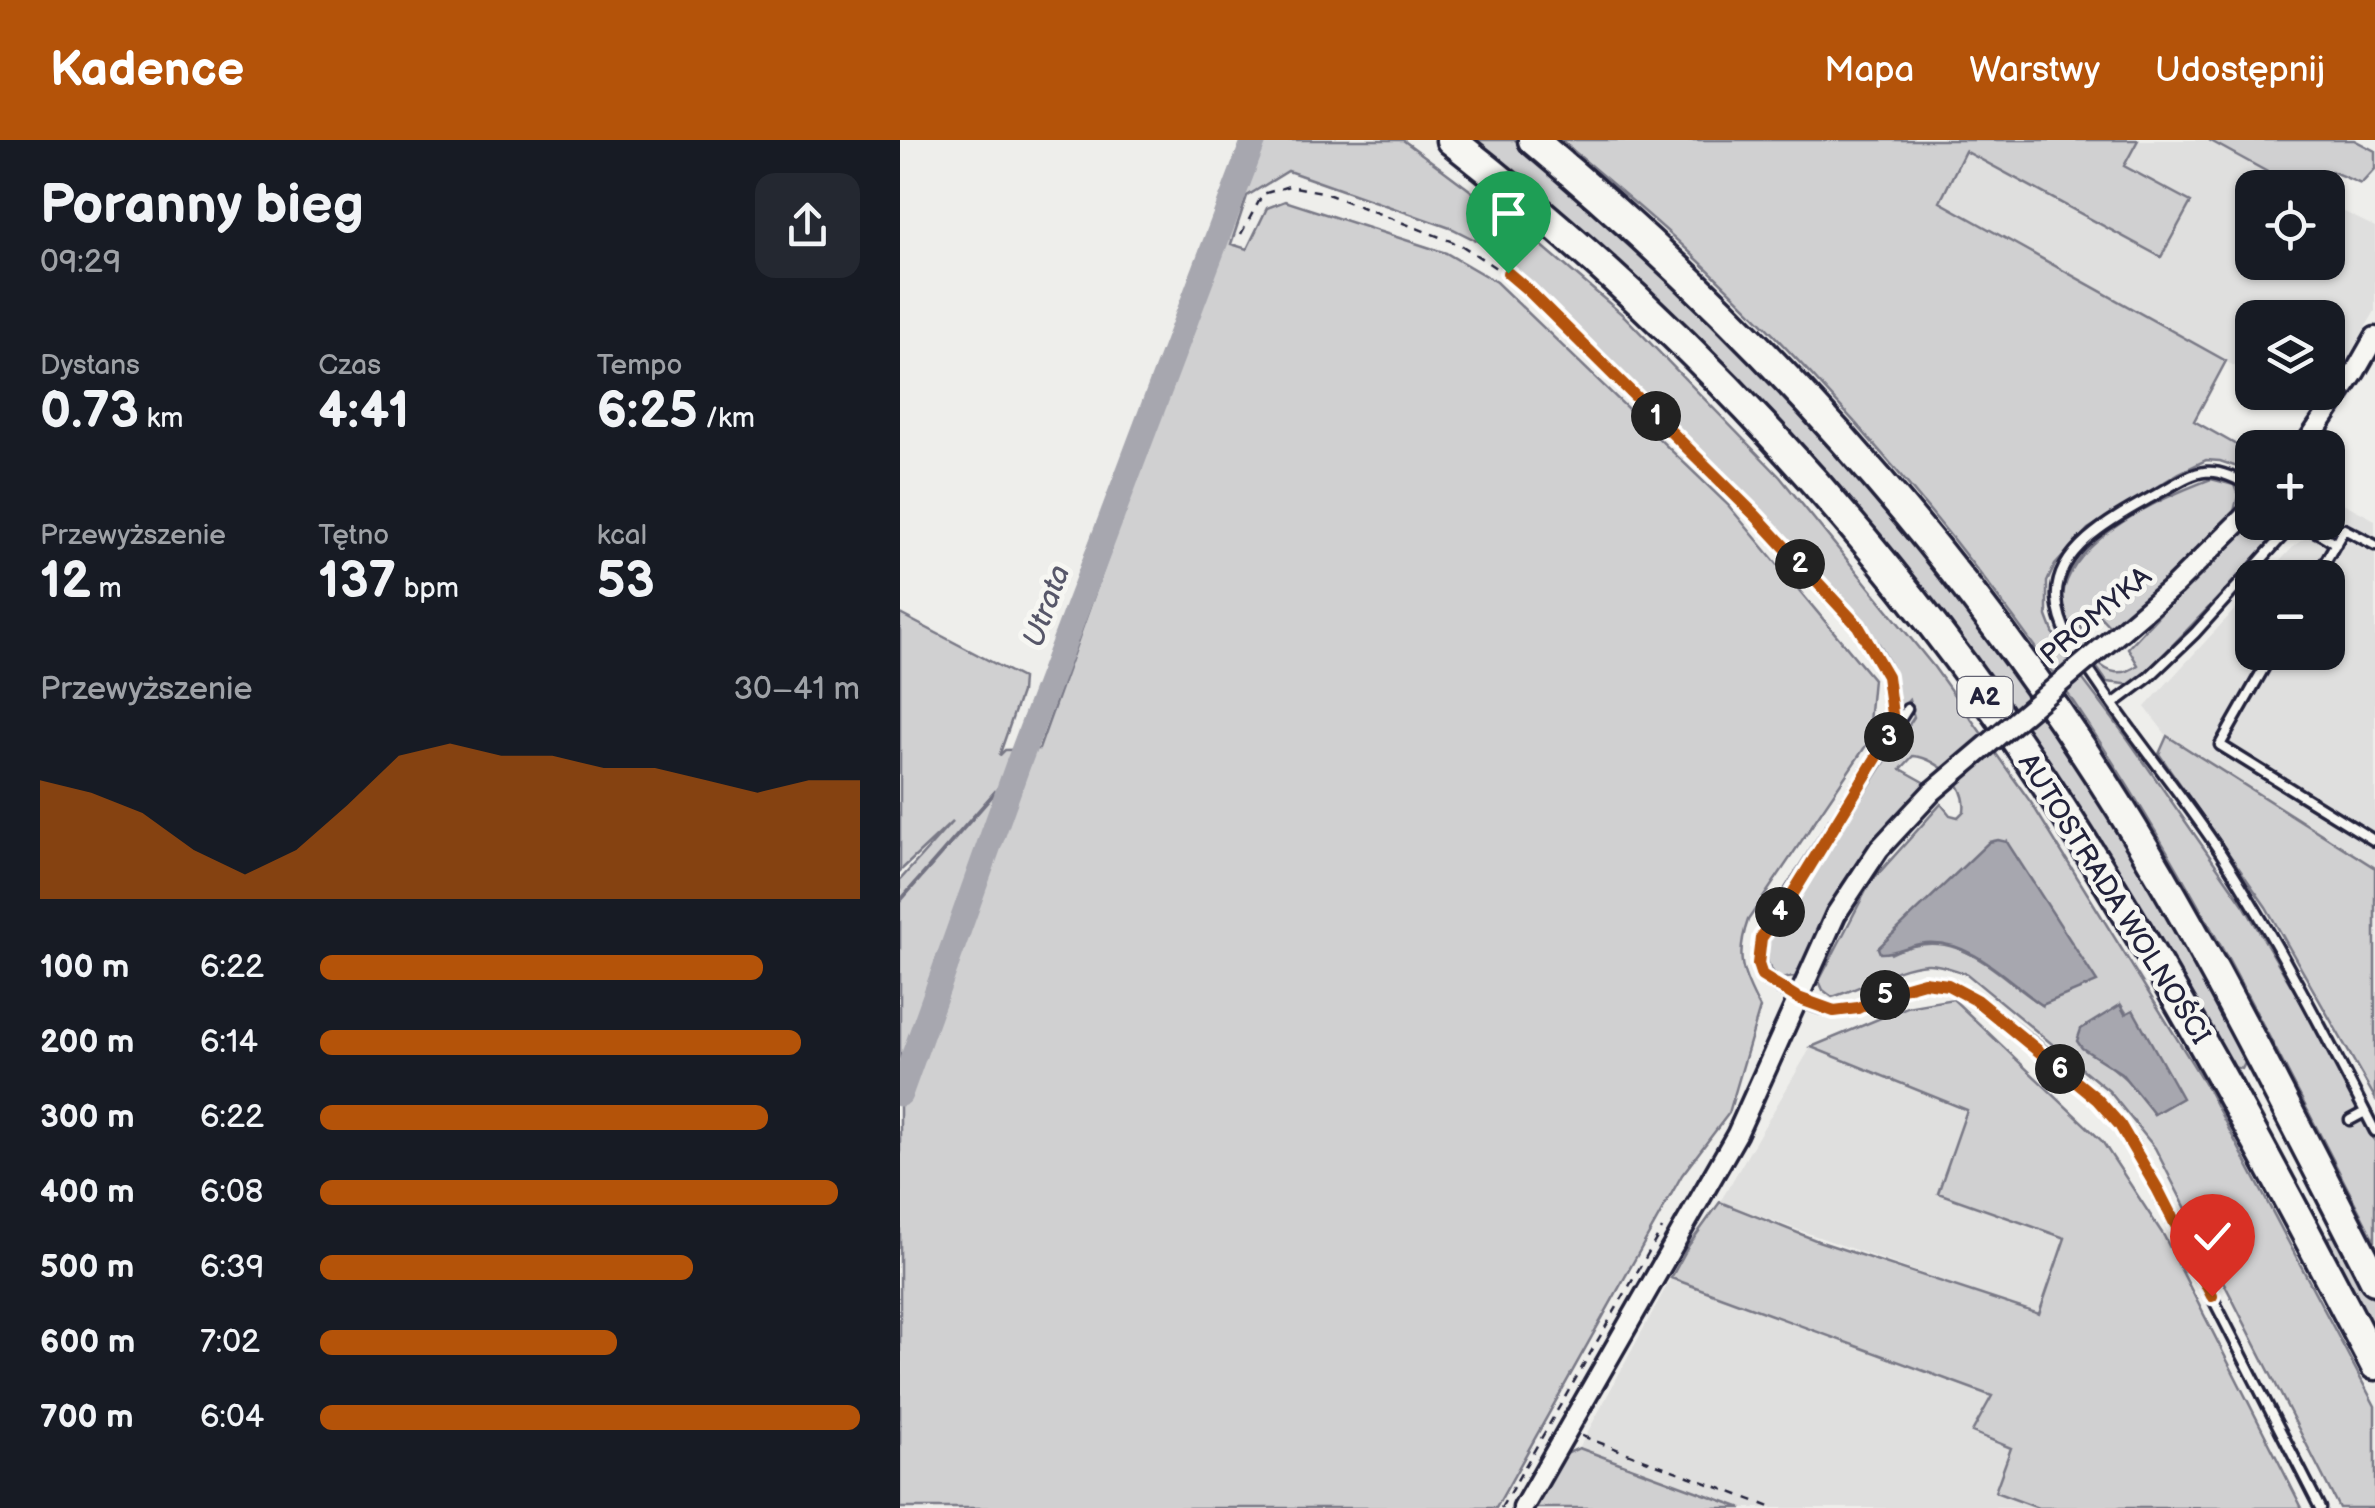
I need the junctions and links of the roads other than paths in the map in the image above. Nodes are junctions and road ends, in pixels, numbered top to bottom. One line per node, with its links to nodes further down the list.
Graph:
1 (1451, 140): 19 (highway, AUTOSTRADA WOLNOŚCI / A2)
2 (1533, 140): 18 (highway, AUTOSTRADA WOLNOŚCI / A2)
3 (2375, 337): 4 (street)
4 (2315, 430)
5 (2235, 478): 11 (lane)
6 (2235, 526): 14 (street, PROMYKA, bridge)
7 (2336, 544): 8 (lane); 9 (lane); 11 (lane)
8 (2375, 545)
9 (2327, 560)
10 (2262, 670): 13 (lane)
11 (2113, 704): 15 (lane)
12 (1907, 709): 14 (lane)
13 (2375, 841)
14 (1798, 998): 20 (street, PROMYKA); 21 (lane)
15 (2365, 1112): 16 (lane); 17 (lane)
16 (2350, 1120)
17 (2375, 1131)
18 (2375, 1280)
19 (2375, 1365)
20 (1523, 1508)
21 (2320, 1508)

